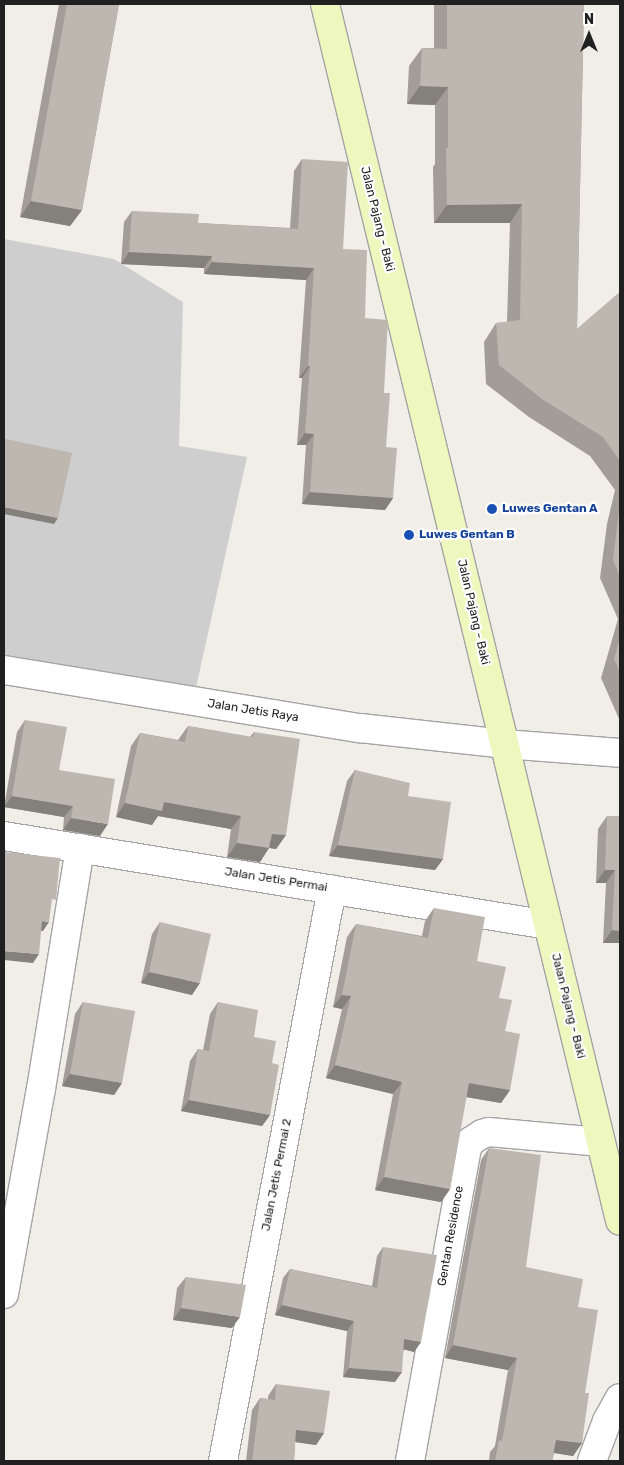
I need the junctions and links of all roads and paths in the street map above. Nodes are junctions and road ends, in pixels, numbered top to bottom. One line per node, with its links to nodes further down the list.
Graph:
1 (325, 4): 3 (main road, Jalan Pajang - Baki)
2 (4, 670): 3 (street, Jalan Jetis Raya)
3 (504, 744): 4 (street, Jalan Jetis Raya); 8 (main road, Jalan Pajang - Baki)
4 (620, 753)
5 (4, 836): 6 (street, Jalan Jetis Permai)
6 (80, 848): 7 (street, Jalan Jetis Permai); 11 (street)
7 (332, 889): 8 (street, Jalan Jetis Permai); 13 (street, Jalan Jetis Permai 2)
8 (548, 925): 9 (main road, Jalan Pajang - Baki)
9 (601, 1142): 10 (main road, Jalan Pajang - Baki); 14 (street, Gentan Residence)
10 (620, 1220)
11 (4, 1294)
12 (620, 1398): 15 (street)
13 (223, 1461)
14 (410, 1461)
15 (592, 1461)

